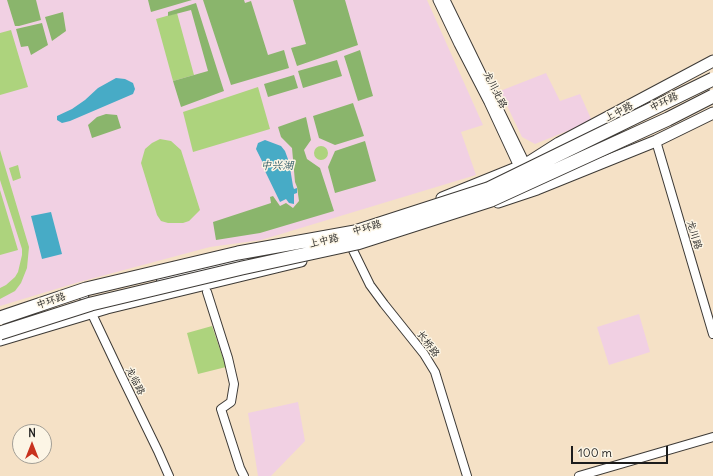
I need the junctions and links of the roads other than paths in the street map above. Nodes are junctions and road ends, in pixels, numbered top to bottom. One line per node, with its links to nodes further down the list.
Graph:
1 (438, 0): 8 (street, 龙川北路)
2 (445, 0): 8 (street, 龙川北路)
3 (713, 61): 8 (main road, 上中路)
4 (713, 78): 15 (highway, 中环路, bridge)
5 (713, 96): 17 (highway, 中环路, bridge)
6 (713, 113): 7 (main road, 上中路)
7 (656, 141): 9 (main road, 上中路); 18 (street, 龙川路)
8 (522, 165): 9 (street, 龙川北路); 10 (main road, 上中路)
9 (534, 191): 11 (main road, 上中路)
10 (347, 236): 11 (street, 长桥路); 13 (main road, 上中路)
11 (351, 247): 14 (main road, 上中路); 23 (street, 长桥路)
12 (207, 292): 22 (street)
13 (83, 296): 14 (street, 龙临路); 16 (main road, 上中路)
14 (90, 312): 19 (main road, 上中路); 21 (street, 龙临路)
15 (0, 318)
16 (0, 323)
17 (0, 333)
18 (713, 334)
19 (0, 340)
20 (713, 437): 24 (street)
21 (169, 476)
22 (244, 476)
23 (467, 476)
24 (579, 476)

